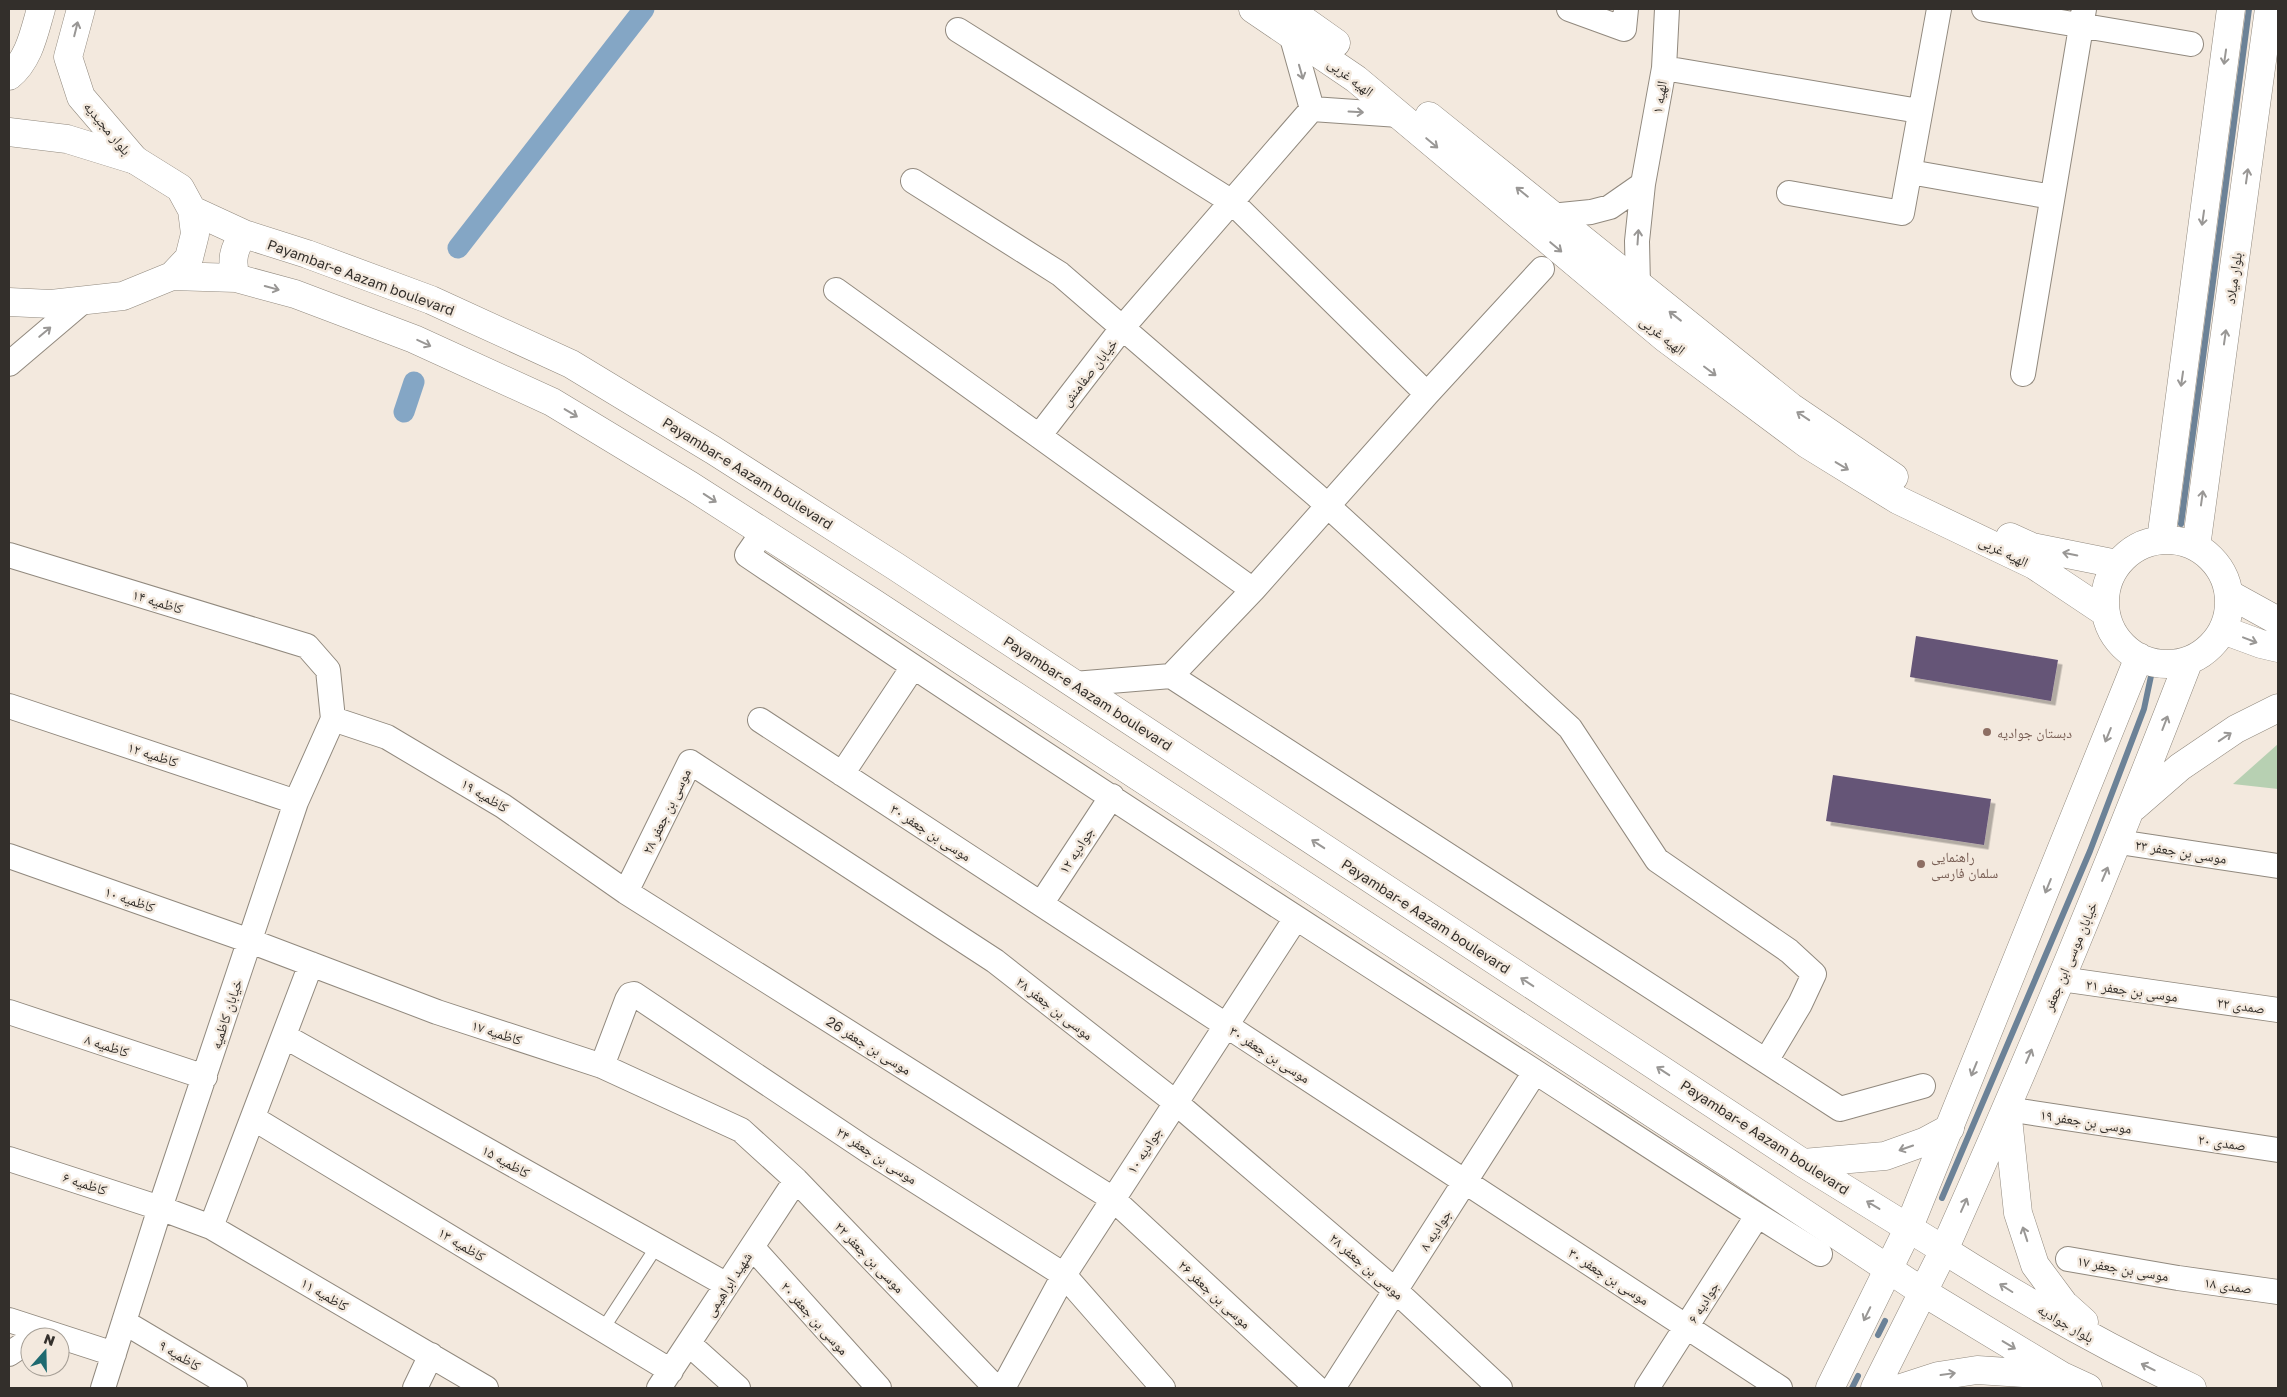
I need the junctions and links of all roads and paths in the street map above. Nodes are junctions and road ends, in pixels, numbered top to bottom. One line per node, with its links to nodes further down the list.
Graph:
1 (41, 9): 15 (main road)
2 (81, 9): 16 (main road, one-way to 2)
3 (1253, 9): 12 (main road, الهیه غربی)
4 (1569, 9): 5 (street)
5 (1626, 9)
6 (1667, 9): 17 (street, الهیه ۱)
7 (1939, 9): 21 (street)
8 (1984, 9): 11 (street)
9 (2231, 9): 48 (main road, one-way to 48)
10 (2269, 9): 18 (main road, بلوار میلاد)
11 (2082, 17): 14 (street); 29 (street)
12 (1289, 22): 20 (street, one-way to 20); 22 (main road, الهیه غربی); 32 (main road, الهیه غربی, one-way to 12)
13 (958, 30): 30 (street)
14 (2191, 44)
15 (31, 46): 16 (main road); 19 (main road)
16 (68, 57): 24 (main road, بلوار مجیدیه)
17 (1664, 68): 21 (street); 27 (street, الهیه ۱)
18 (2270, 71): 49 (main road, بلوار میلاد, one-way to 18)
19 (9, 76)
20 (1312, 109): 22 (street, one-way to 22); 30 (street, خیابان صفامنش)
21 (1919, 111): 25 (street)
22 (1399, 115): 54 (main road, الهیه غربی, one-way to 54)
23 (9, 132): 24 (main road)
24 (135, 160): 31 (main road)
25 (1910, 172): 28 (street); 29 (street)
26 (913, 181): 41 (street)
27 (1643, 184): 32 (street); 37 (street, الهیه ۱, one-way to 27)
28 (1789, 193)
29 (2052, 197): 43 (street)
30 (1232, 202): 41 (street, خیابان صفامنش); 44 (street)
31 (192, 210): 33 (main road, Payambar-e Aazam boulevard); 35 (main road)
32 (1551, 216): 37 (main road, الهیه غربی)
33 (244, 234): 36 (main road); 63 (main road, Payambar-e Aazam boulevard)
34 (1542, 269): 44 (street)
35 (172, 276): 36 (main road); 40 (main road)
36 (236, 278): 47 (main road, one-way to 47)
37 (1638, 286): 51 (main road, الهیه غربی, one-way to 37)
38 (836, 290): 45 (street)
39 (9, 302): 40 (main road)
40 (82, 302): 42 (street, one-way to 40)
41 (1123, 327): 45 (street, خیابان صفامنش); 46 (street)
42 (9, 364)
43 (2023, 374)
44 (1427, 394): 46 (street)
45 (1038, 436): 52 (street)
46 (1327, 505): 52 (street); 86 (street)
47 (763, 532): 61 (street); 112 (main road)
48 (2161, 540): 49 (main road); 51 (main road)
49 (2196, 547): 53 (main road)
50 (9, 555): 57 (street, کاظمیه ۱۴)
51 (2117, 564): 54 (main road)
52 (1253, 590): 62 (street)
53 (2229, 594): 55 (main road); 56 (main road)
54 (2106, 614): 59 (main road)
55 (2278, 621)
56 (2223, 630): 58 (main road, one-way to 58); 60 (main road)
57 (307, 646): 66 (street, خیابان کاظمیه)
58 (2278, 648)
59 (2139, 657): 60 (main road); 94 (main road, one-way to 94)
60 (2189, 660): 71 (main road, خیابان موسی ابن جعفر, one-way to 60)
61 (913, 667): 68 (street); 69 (street)
62 (1171, 676): 63 (street); 86 (street)
63 (1074, 684): 99 (main road, Payambar-e Aazam boulevard, one-way to 63)
64 (9, 706): 70 (street, کاظمیه ۱۲)
65 (2278, 708): 71 (main road, one-way to 65)
66 (333, 719): 70 (street, خیابان کاظمیه); 75 (street, کاظمیه ۱۹)
67 (760, 720): 68 (street, موسی بن جعفر ۳۰)
68 (842, 774): 76 (street, موسی بن جعفر ۳۰)
69 (1112, 796): 76 (street, جوادیه ۱۲); 77 (street)
70 (296, 802): 78 (street, خیابان کاظمیه)
71 (2131, 810): 72 (main road, خیابان موسی ابن جعفر)
72 (2119, 842): 74 (street, موسی بن جعفر ۲۳); 80 (main road, خیابان موسی ابن جعفر, one-way to 72)
73 (9, 856): 78 (street, کاظمیه ۱۰)
74 (2278, 866)
75 (626, 892): 91 (street, موسی بن جعفر ۲۸); 102 (street, موسی بن جعفر 26)
76 (1041, 904): 84 (street, موسی بن جعفر ۳۰)
77 (1296, 918): 84 (street, جوادیه ۱۰); 88 (street)
78 (250, 940): 79 (street, کاظمیه ۱۷); 89 (street, خیابان کاظمیه)
79 (312, 964): 85 (street); 87 (street, کاظمیه ۱۷)
80 (2061, 980): 81 (street, موسی بن جعفر ۲۱); 92 (main road, خیابان موسی ابن جعفر, one-way to 80)
81 (2203, 1000): 82 (street, صمدی ۲۲)
82 (2278, 1010)
83 (9, 1012): 89 (street, کاظمیه ۸)
84 (1225, 1025): 91 (street, جوادیه ۱۰); 101 (street, موسی بن جعفر ۳۰)
85 (284, 1036): 93 (street); 107 (street, کاظمیه ۱۵)
86 (1766, 1061): 90 (street)
87 (602, 1066): 95 (street, کاظمیه ۱۷); 113 (street, موسی بن جعفر ۲۴)
88 (1535, 1072): 101 (street, جوادیه ۸); 104 (street)
89 (205, 1077): 103 (street, خیابان کاظمیه)
90 (1923, 1086)
91 (1175, 1102): 102 (street, جوادیه ۱۰); 116 (street, موسی بن جعفر ۲۸)
92 (2007, 1109): 96 (street, موسی بن جعفر ۱۹); 109 (main road, خیابان موسی ابن جعفر, one-way to 92); 128 (main road, one-way to 92)
93 (253, 1118): 105 (street); 123 (street, کاظمیه ۱۳)
94 (1950, 1128): 99 (main road, one-way to 99); 106 (main road)
95 (741, 1130): 100 (street, موسی بن جعفر ۲۲)
96 (2165, 1134): 97 (street, صمدی ۲۰)
97 (2278, 1150)
98 (9, 1159): 103 (street, کاظمیه ۶)
99 (1803, 1163): 106 (main road, Payambar-e Aazam boulevard, one-way to 99)
100 (796, 1180): 108 (street, شهید ابراهیمی); 141 (street, موسی بن جعفر ۲۲)
101 (1466, 1182): 116 (street, جوادیه ۸); 122 (street, موسی بن جعفر ۳۰)
102 (1113, 1199): 113 (street, جوادیه ۱۰); 144 (street, موسی بن جعفر ۲۶)
103 (160, 1208): 105 (street, کاظمیه ۱۱); 120 (street, خیابان کاظمیه)
104 (1757, 1216): 110 (street); 122 (street, جوادیه ۶)
105 (211, 1227): 131 (street, کاظمیه ۱۱)
106 (1909, 1227): 109 (main road, Payambar-e Aazam boulevard); 112 (main road)
107 (657, 1246): 115 (street, کاظمیه ۱۵); 123 (lane)
108 (752, 1247): 115 (street, شهید ابراهیمی); 140 (street, موسی بن جعفر ۲۰)
109 (1944, 1250): 117 (main road, خیابان موسی ابن جعفر); 128 (main road, بلوار جوادیه, one-way to 109)
110 (1820, 1254)
111 (2068, 1259): 114 (street, موسی بن جعفر ۱۷)
112 (1889, 1270): 117 (main road); 126 (main road, one-way to 126)
113 (1064, 1275): 142 (street, جوادیه ۱۰); 143 (street, موسی بن جعفر ۲۴)
114 (2178, 1278): 118 (street, صمدی ۱۸)
115 (727, 1285): 125 (street, شهید ابراهیمی)
116 (1396, 1291): 145 (street, جوادیه ۸); 146 (street, موسی بن جعفر ۲۸)
117 (1923, 1292): 132 (main road, خیابان موسی ابن جعفر); 133 (main road, one-way to 133)
118 (2278, 1292)
119 (9, 1320): 121 (street)
120 (124, 1322): 130 (street, خیابان کاظمیه); 136 (street, کاظمیه ۹)
121 (21, 1327)
122 (1687, 1327): 147 (street, جوادیه ۶); 148 (street, موسی بن جعفر ۳۰)
123 (603, 1329): 134 (street, کاظمیه ۱۳)
124 (70, 1344): 130 (street)
125 (690, 1344): 134 (street, شهید ابراهیمی); 139 (street)
126 (1852, 1344): 132 (main road); 149 (main road)
127 (20, 1347): 129 (street)
128 (2118, 1352): 153 (main road, بلوار جوادیه, one-way to 128)
129 (9, 1354)
130 (114, 1354): 135 (street, خیابان کاظمیه)
131 (431, 1355): 137 (street); 138 (street, کاظمیه ۱۱)
132 (1889, 1361): 150 (main road, خیابان موسی ابن جعفر)
133 (2062, 1376): 151 (main road, one-way to 133); 152 (main road)
134 (665, 1380)
135 (103, 1388)
136 (235, 1388)
137 (415, 1388)
138 (486, 1388)
139 (738, 1388)
140 (878, 1388)
141 (996, 1388)
142 (1003, 1388)
143 (1163, 1388)
144 (1317, 1388)
145 (1333, 1388)
146 (1500, 1388)
147 (1648, 1388)
148 (1780, 1388)
149 (1830, 1388)
150 (1875, 1388)
151 (1901, 1388)
152 (2088, 1388)
153 (2192, 1388)

